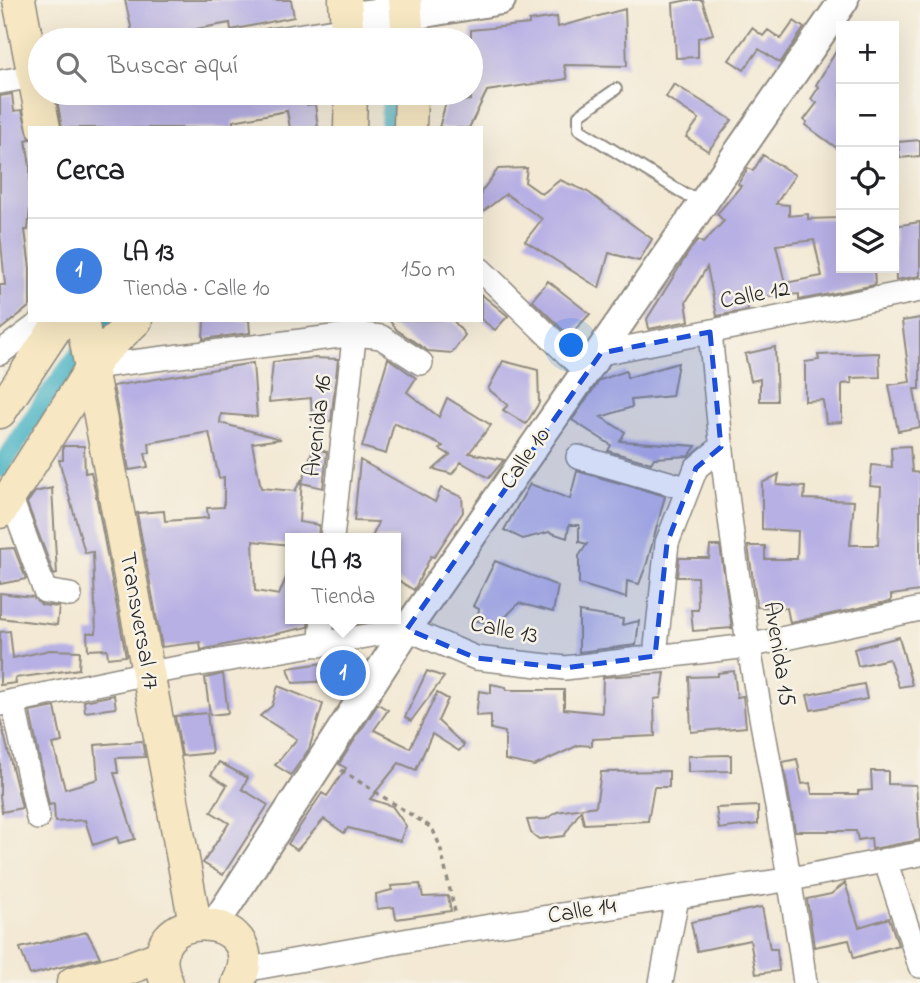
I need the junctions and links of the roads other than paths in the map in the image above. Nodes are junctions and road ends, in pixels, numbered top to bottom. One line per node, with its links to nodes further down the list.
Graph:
1 (19, 0): 7 (main road)
2 (501, 0): 4 (street)
3 (844, 0): 17 (street, Calle 10)
4 (402, 20): 5 (street)
5 (353, 24): 6 (street)
6 (332, 28)
7 (28, 38)
8 (28, 77): 9 (street)
9 (0, 82)
10 (616, 89): 17 (lane)
11 (41, 105): 14 (main road)
12 (351, 105): 15 (main road)
13 (411, 105): 16 (main road)
14 (44, 126)
15 (350, 126)
16 (410, 126)
17 (707, 199): 29 (street, Calle 10)
18 (483, 272): 29 (street)
19 (920, 290): 25 (street, Calle 12)
20 (41, 322): 26 (street)
21 (60, 322): 30 (main road)
22 (82, 322): 27 (main road, Transversal 17)
23 (134, 322): 27 (main road)
24 (356, 327): 27 (street); 28 (street); 35 (street, Avenida 16)
25 (710, 332): 29 (street, Calle 12); 31 (street, Avenida 15)
26 (0, 352)
27 (90, 360): 34 (main road); 43 (main road, Transversal 17)
28 (421, 363)
29 (594, 363): 39 (street, Calle 10)
30 (0, 412)
31 (721, 447): 33 (street); 41 (street, Avenida 15)
32 (578, 457): 33 (street)
33 (686, 488): 42 (street)
34 (5, 504): 36 (street)
35 (333, 533)
36 (70, 595)
37 (920, 609): 41 (street, Calle 13)
38 (322, 624): 40 (street)
39 (407, 629): 40 (street); 42 (street, Calle 13); 50 (street, Calle 10)
40 (320, 645): 43 (street)
41 (748, 646): 42 (street, Calle 13); 48 (street, Avenida 15)
42 (655, 656)
43 (148, 673): 44 (street); 50 (main road, Transversal 17)
44 (7, 703): 45 (street)
45 (38, 818)
46 (920, 854): 47 (street, Calle 14)
47 (885, 860): 48 (street, Calle 14); 51 (street)
48 (791, 879): 49 (street, Calle 14); 56 (street, Avenida 15)
49 (677, 898): 53 (street, Calle 14); 55 (street)
50 (205, 923): 52 (main road); 53 (main road)
51 (920, 965)
52 (164, 970): 54 (main road)
53 (241, 976)
54 (73, 983)
55 (661, 983)
56 (805, 983)

